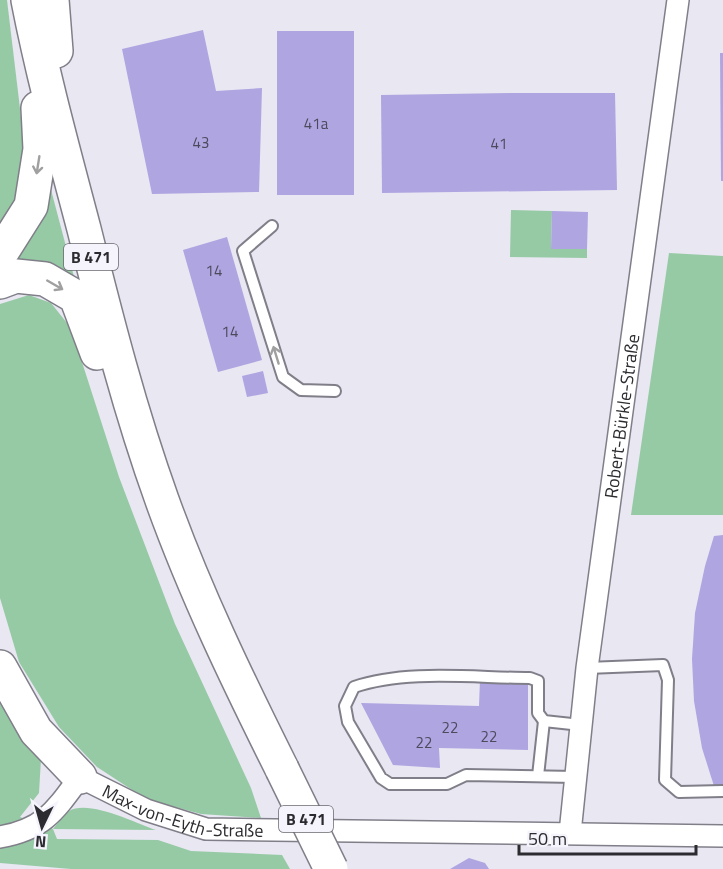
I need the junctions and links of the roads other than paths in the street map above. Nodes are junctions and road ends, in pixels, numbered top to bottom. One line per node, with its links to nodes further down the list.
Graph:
1 (28, 0): 4 (highway, B 471)
2 (52, 0): 5 (highway)
3 (678, 0): 12 (street, Robert-Bürkle-Straße)
4 (37, 44): 5 (highway, B 471); 7 (highway, one-way to 7)
5 (53, 109): 10 (highway, B 471)
6 (272, 226): 9 (lane, one-way to 6)
7 (0, 255)
8 (0, 282): 10 (highway, one-way to 10)
9 (335, 391)
10 (129, 405): 22 (highway, B 471, bridge)
11 (0, 667): 16 (highway)
12 (587, 668): 14 (street, Robert-Bürkle-Straße); 18 (lane)
13 (544, 721): 14 (lane); 15 (lane); 15 (lane)
14 (581, 725): 17 (street, Robert-Bürkle-Straße)
15 (538, 776): 17 (lane)
16 (80, 777): 19 (street, Max-von-Eyth-Straße); 21 (street)
17 (576, 777): 19 (street, Robert-Bürkle-Straße)
18 (723, 791)
19 (570, 833): 20 (street, Max-von-Eyth-Straße)
20 (723, 836)
21 (0, 837)
22 (331, 869)

